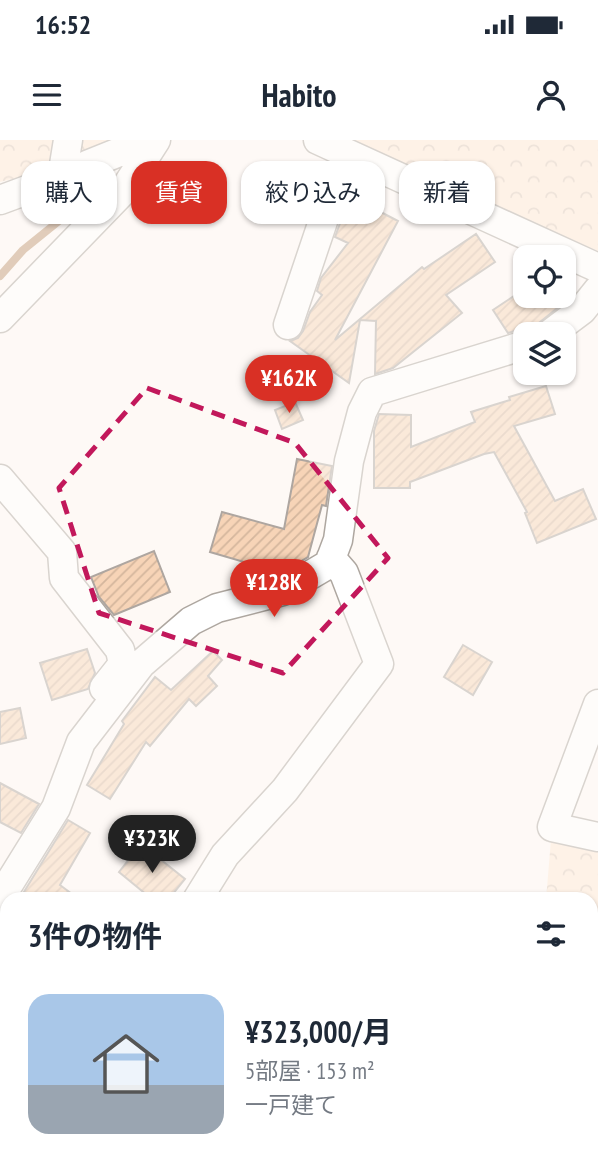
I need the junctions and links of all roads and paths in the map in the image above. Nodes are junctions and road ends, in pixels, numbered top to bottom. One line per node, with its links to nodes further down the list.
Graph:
1 (68, 140): 6 (street)
2 (149, 140): 7 (street)
3 (156, 140): 12 (street)
4 (318, 140): 5 (street)
5 (346, 153): 10 (street); 14 (street)
6 (73, 161)
7 (99, 161)
8 (21, 192): 9 (street)
9 (0, 200)
10 (598, 268)
11 (598, 290): 13 (street)
12 (0, 318)
13 (566, 322)
14 (288, 325)
15 (513, 349): 17 (street)
16 (0, 479): 19 (street)
17 (331, 558): 19 (street); 22 (street)
18 (598, 704): 20 (street)
19 (94, 724): 21 (street)
20 (598, 837)
21 (4, 892)
22 (202, 892)
23 (598, 955): 24 (street)
24 (598, 988)

